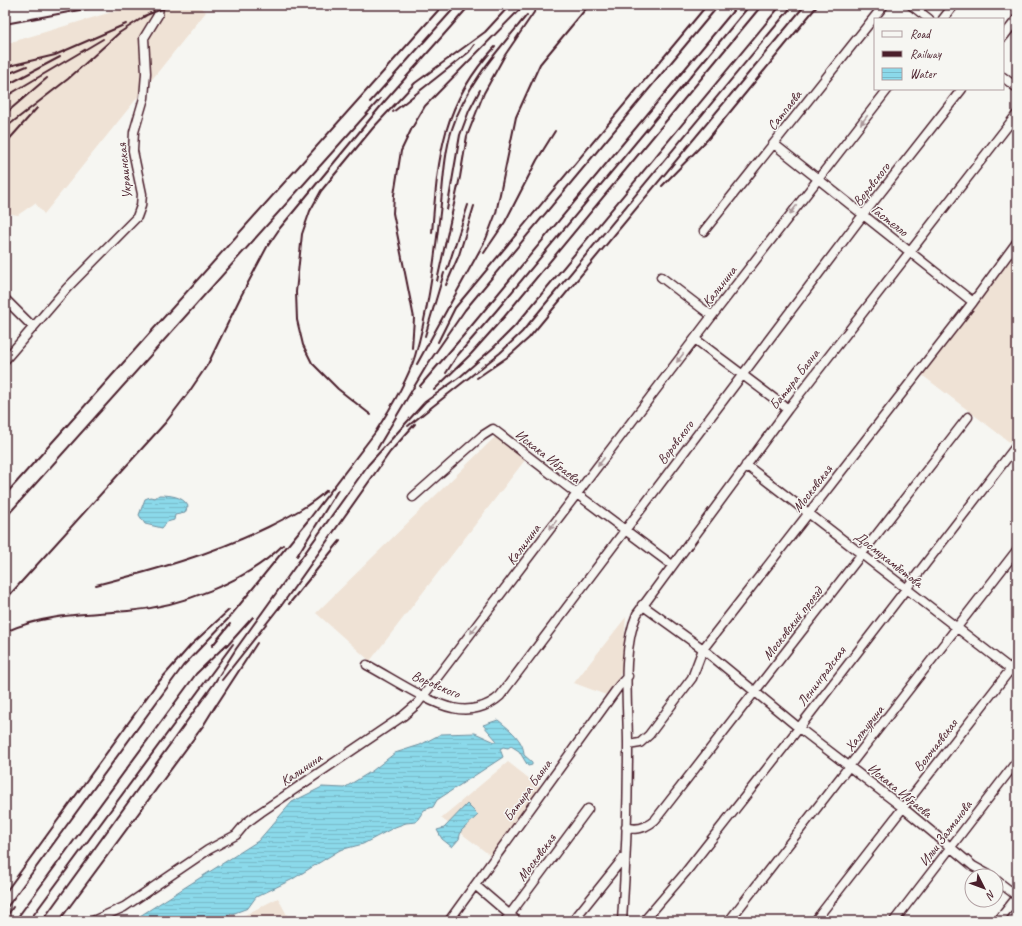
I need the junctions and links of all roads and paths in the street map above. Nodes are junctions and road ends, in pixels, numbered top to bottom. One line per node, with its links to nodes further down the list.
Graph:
1 (159, 5): 24 (street, Украинская)
2 (884, 5): 14 (street, Сатпаева)
3 (911, 5): 5 (street)
4 (954, 5): 6 (street)
5 (928, 18)
6 (944, 18)
7 (1017, 19): 8 (street)
8 (1004, 36)
9 (1004, 78): 10 (street)
10 (1017, 88)
11 (887, 90): 15 (street, Калинина, one-way to 15)
12 (961, 90): 16 (street, Воровского)
13 (1017, 114): 19 (street, Батыра Баяна)
14 (774, 144): 15 (street, Гастелло); 17 (street, Сатпаева)
15 (817, 180): 16 (street, Гастелло); 23 (street, Калинина, one-way to 23)
16 (863, 215): 19 (street, Гастелло); 27 (street, Воровского)
17 (704, 231)
18 (1017, 242): 22 (street, Московская)
19 (909, 252): 22 (street, Гастелло); 28 (street, Батыра Баяна)
20 (661, 277): 23 (street)
21 (5, 299): 24 (street)
22 (973, 302): 34 (street, Московская)
23 (712, 316): 25 (street, Калинина)
24 (33, 327): 26 (street, Украинская)
25 (695, 339): 27 (street); 32 (street, Калинина, one-way to 32)
26 (5, 360)
27 (742, 375): 28 (street); 35 (street, Воровского)
28 (788, 409): 31 (street, Батыра Баяна)
29 (968, 417): 37 (street, Московский проезд)
30 (1016, 450): 39 (street, Ленинградская)
31 (746, 465): 34 (street, Досмухамбетова); 38 (street, Батыра Баяна)
32 (577, 494): 33 (street, Искака Ибраева); 35 (street, Искака Ибраева); 48 (street, Калинина, one-way to 48)
33 (413, 497)
34 (808, 513): 37 (street, Досмухамбетова); 42 (street, Московская)
35 (625, 530): 38 (street, Искака Ибраева); 48 (street, Воровского)
36 (1017, 550): 41 (street, Халтурина)
37 (862, 555): 39 (street, Досмухамбетова); 47 (street, Московский проезд)
38 (672, 565): 40 (street, Батыра Баяна)
39 (905, 588): 41 (street, Досмухамбетова); 49 (street, Ленинградская)
40 (642, 605): 42 (street, Искака Ибраева); 46 (street, Батыра Баяна)
41 (957, 628): 45 (street, Досмухамбетова); 52 (street, Халтурина)
42 (703, 649): 47 (street, Искака Ибраева); 50 (street, Московская)
43 (1017, 660): 45 (street, Волочаевская)
44 (367, 665): 48 (street, Воровского)
45 (1014, 672): 53 (street, Волочаевская)
46 (628, 676): 50 (street, Батыра Баяна); 59 (street, Батыра Баяна)
47 (754, 691): 49 (street, Искака Ибраева); 55 (street, Московский проезд)
48 (424, 696): 63 (street, Калинина)
49 (799, 728): 52 (street, Искака Ибраева); 68 (street, Ленинградская)
50 (628, 745): 55 (street, Батыра Баяна)
51 (1017, 760): 56 (street, Ильи Залманова)
52 (850, 767): 53 (street, Искака Ибраева); 69 (street, Халтурина)
53 (902, 808): 56 (street, Искака Ибраева); 70 (street, Волочаевская)
54 (588, 809): 62 (street, Московская)
55 (626, 827): 57 (street, Батыра Баяна)
56 (950, 848): 58 (street, Искака Ибраева); 71 (street, Ильи Залманова)
57 (625, 856): 66 (street); 67 (street, Батыра Баяна)
58 (977, 868)
59 (475, 885): 62 (street); 64 (street, Батыра Баяна)
60 (1004, 886): 61 (street)
61 (1017, 897): 72 (street)
62 (507, 918): 65 (street)
63 (93, 921)
64 (449, 921)
65 (517, 921)
66 (573, 921)
67 (622, 921)
68 (644, 921)
69 (729, 921)
70 (814, 921)
71 (894, 921)
72 (998, 921)

